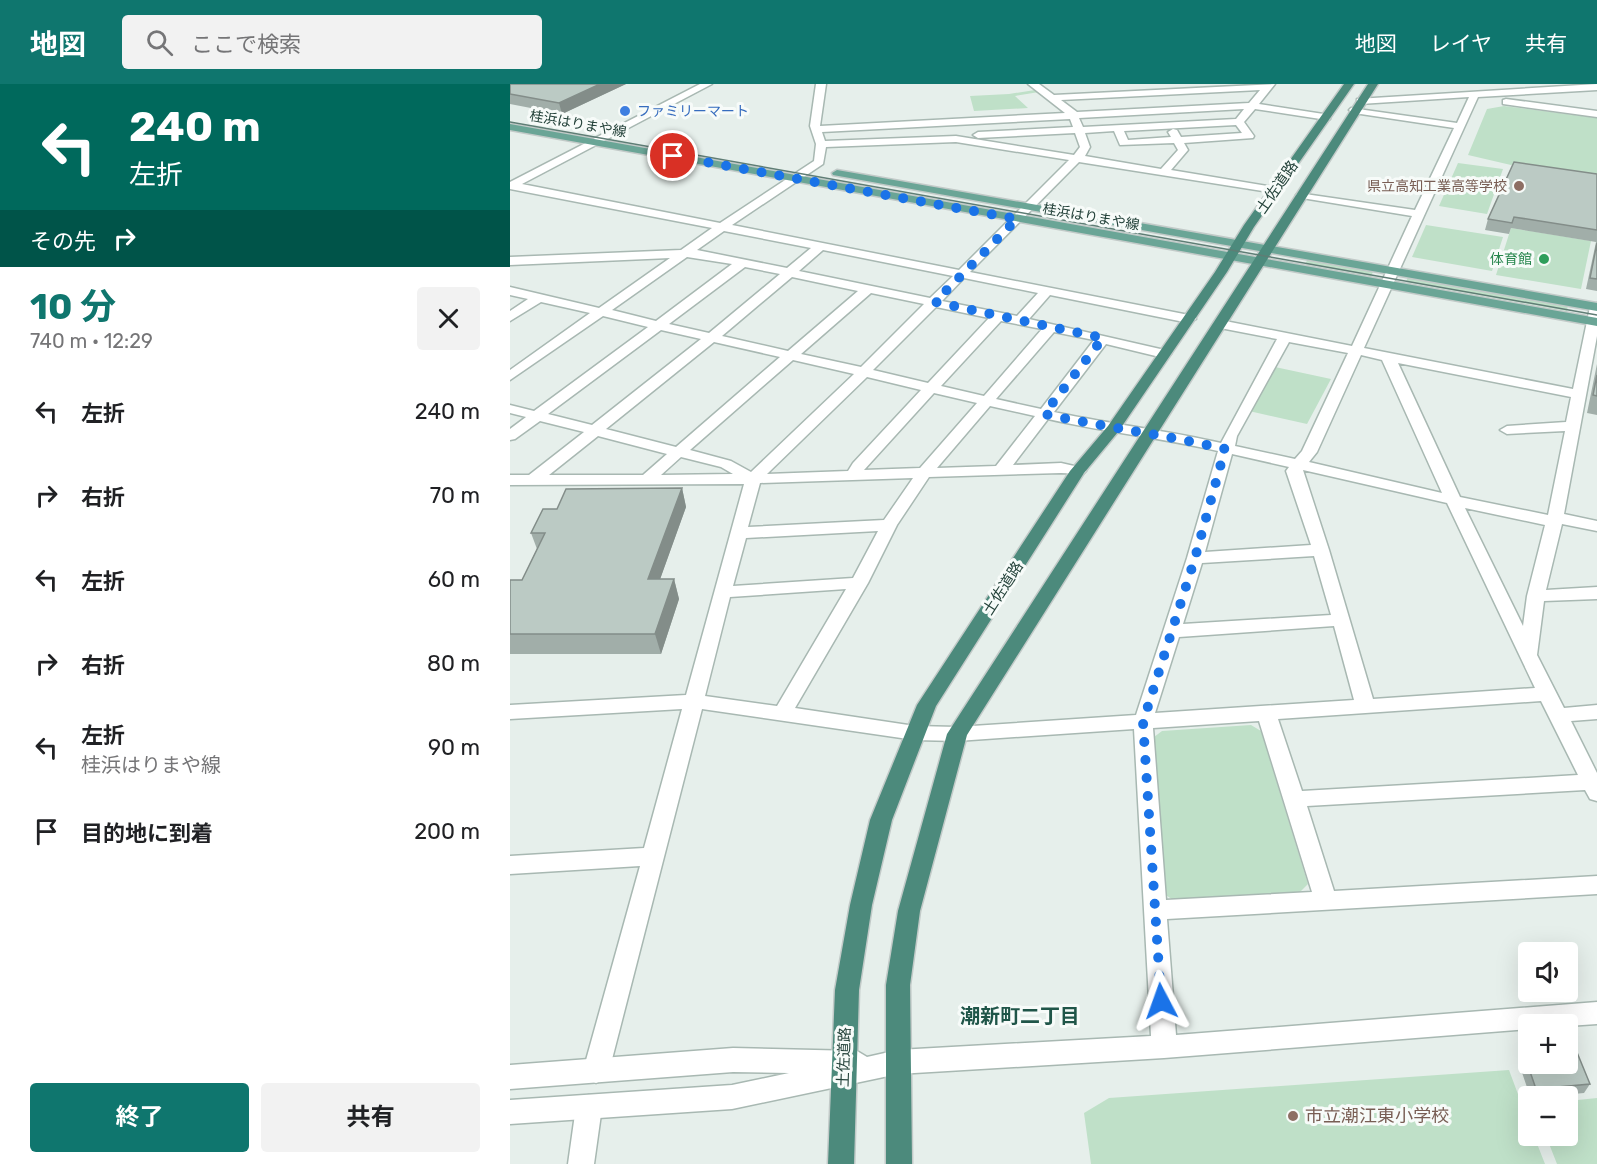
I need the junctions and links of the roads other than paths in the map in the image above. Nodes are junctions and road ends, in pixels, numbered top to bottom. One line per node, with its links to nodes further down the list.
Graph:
1 (707, 84): 27 (street)
2 (821, 84): 25 (street)
3 (1033, 84): 11 (street)
4 (1349, 84): 18 (highway, 土佐道路)
5 (1372, 84): 12 (highway, 土佐道路)
6 (1479, 84): 9 (street)
7 (1269, 86): 11 (street); 13 (street)
8 (1597, 87): 9 (street)
9 (1490, 94): 10 (street)
10 (1474, 96): 12 (street); 16 (street); 22 (street)
11 (1054, 98): 15 (street)
12 (1357, 105): 22 (street); 38 (highway, 土佐道路)
13 (1253, 106): 14 (street); 18 (street); 20 (street)
14 (1161, 110): 15 (street); 21 (street)
15 (1073, 114): 19 (street); 26 (street)
16 (1597, 114)
17 (510, 115): 27 (main road, 桂浜はりまや線)
18 (1327, 117): 37 (highway, 土佐道路)
19 (955, 121): 25 (street); 28 (street)
20 (1239, 122): 21 (street); 29 (street)
21 (1170, 126): 24 (street); 29 (street)
22 (1459, 126): 40 (street)
23 (510, 127): 30 (main road, 桂浜はりまや線)
24 (1118, 128): 26 (street); 29 (street)
25 (816, 129): 31 (street)
26 (1078, 130): 28 (street); 32 (street)
27 (614, 133): 30 (street); 33 (main road, 桂浜はりまや線)
28 (957, 137): 31 (street); 32 (street)
29 (1178, 140): 34 (street)
30 (596, 143): 35 (main road, 桂浜はりまや線); 36 (street)
31 (821, 144): 33 (street)
32 (1078, 160): 34 (street); 39 (street)
33 (809, 168): 35 (street); 39 (main road, 桂浜はりまや線)
34 (1163, 173): 37 (street)
35 (794, 177): 41 (main road, 桂浜はりまや線); 42 (street)
36 (510, 186): 42 (street)
37 (1275, 190): 44 (highway, 土佐道路)
38 (1302, 195): 40 (street); 46 (highway, 土佐道路)
39 (1030, 206): 41 (street); 44 (main road, 桂浜はりまや線)
40 (1419, 214): 49 (street)
41 (1017, 219): 44 (main road, 桂浜はりまや線); 51 (street)
42 (722, 227): 43 (street); 45 (street)
43 (821, 246): 50 (street); 51 (street)
44 (1235, 250): 46 (main road, 桂浜はりまや線); 62 (highway, 土佐道路)
45 (684, 253): 47 (street); 48 (street); 58 (street)
46 (1262, 255): 49 (main road, 桂浜はりまや線); 52 (main road, 桂浜はりまや線); 64 (highway, 土佐道路)
47 (510, 261)
48 (742, 263): 50 (street); 65 (street)
49 (1392, 271): 52 (street); 59 (main road, 桂浜はりまや線)
50 (791, 273): 53 (street); 68 (street)
51 (962, 274): 55 (street); 57 (street)
52 (1386, 284): 59 (main road, 桂浜はりまや線); 70 (street)
53 (869, 288): 57 (street); 72 (street)
54 (510, 291): 56 (street)
55 (1048, 291): 62 (street); 63 (street)
56 (538, 298): 58 (street); 61 (street)
57 (935, 302): 60 (street); 74 (street)
58 (601, 312): 65 (street); 75 (street)
59 (1596, 314): 77 (street)
60 (999, 315): 63 (street); 76 (street)
61 (510, 317)
62 (1189, 319): 71 (highway, 土佐道路)
63 (1021, 320): 66 (street)
64 (1220, 324): 67 (street); 86 (highway, 土佐道路)
65 (658, 325): 68 (street); 81 (street)
66 (1051, 327): 69 (street); 78 (street)
67 (1286, 337): 70 (street); 88 (street)
68 (712, 338): 72 (street); 85 (street)
69 (1103, 338): 71 (street); 80 (street)
70 (1355, 350): 73 (street); 90 (street)
71 (1164, 354): 83 (highway, 土佐道路)
72 (790, 356): 74 (street); 89 (street)
73 (1388, 357): 77 (street); 99 (street)
74 (864, 373): 76 (street); 96 (street)
75 (510, 376)
76 (930, 388): 78 (street); 94 (street)
77 (1579, 394): 82 (street)
78 (988, 401): 80 (street); 93 (street)
79 (510, 409): 81 (street)
80 (1044, 414): 83 (street); 91 (street)
81 (536, 416): 85 (street); 87 (street)
82 (1572, 426): 84 (street); 100 (street)
83 (1113, 429): 86 (street); 92 (highway, 土佐道路)
84 (1507, 430)
85 (594, 431): 89 (street); 98 (street)
86 (1149, 434): 88 (street); 123 (highway, 土佐道路)
87 (510, 436)
88 (1225, 449): 90 (street); 105 (street)
89 (680, 453): 95 (street); 96 (street)
90 (1299, 463): 99 (street); 104 (street)
91 (1001, 470): 92 (street); 93 (street)
92 (1078, 471): 122 (highway, 土佐道路)
93 (925, 472): 94 (street); 101 (street)
94 (854, 475): 96 (street)
95 (647, 479): 96 (street); 98 (street)
96 (753, 479): 103 (street)
97 (510, 480): 98 (street)
98 (532, 480)
99 (1453, 499): 100 (street); 112 (street)
100 (1555, 519): 102 (street); 109 (street)
101 (889, 525): 103 (street); 106 (street)
102 (1597, 526)
103 (737, 533): 107 (street)
104 (1320, 550): 105 (street); 110 (street)
105 (1195, 558): 111 (street)
106 (859, 583): 107 (street); 118 (street)
107 (723, 592): 114 (street)
108 (1597, 593): 109 (street)
109 (1536, 596): 112 (street)
110 (1341, 620): 111 (street); 115 (street)
111 (1172, 631): 121 (street)
112 (1528, 655): 113 (street)
113 (1547, 694): 115 (street); 120 (street)
114 (695, 701): 116 (street); 118 (street); 126 (street)
115 (1366, 708): 119 (street)
116 (510, 712)
117 (1597, 712): 120 (street)
118 (782, 714): 122 (street)
119 (1267, 714): 121 (street); 125 (street)
120 (1558, 715): 124 (street)
121 (1143, 722): 123 (street); 130 (street)
122 (915, 734): 123 (street); 134 (highway, 土佐道路)
123 (957, 734): 133 (highway, 土佐道路)
124 (1594, 787): 125 (street)
125 (1294, 799): 129 (street)
126 (652, 856): 127 (street); 135 (street)
127 (510, 865)
128 (1597, 885): 129 (street)
129 (1326, 900): 130 (street)
130 (1155, 910): 132 (street)
131 (1597, 1013): 132 (street)
132 (1164, 1047): 133 (street)
133 (898, 1062): 134 (street); 141 (highway, 土佐道路)
134 (844, 1069): 135 (street); 137 (street); 140 (highway, 土佐道路)
135 (596, 1071): 136 (street)
136 (510, 1077)
137 (589, 1107): 138 (street); 139 (street)
138 (510, 1112)
139 (581, 1164)
140 (841, 1164)
141 (899, 1164)

